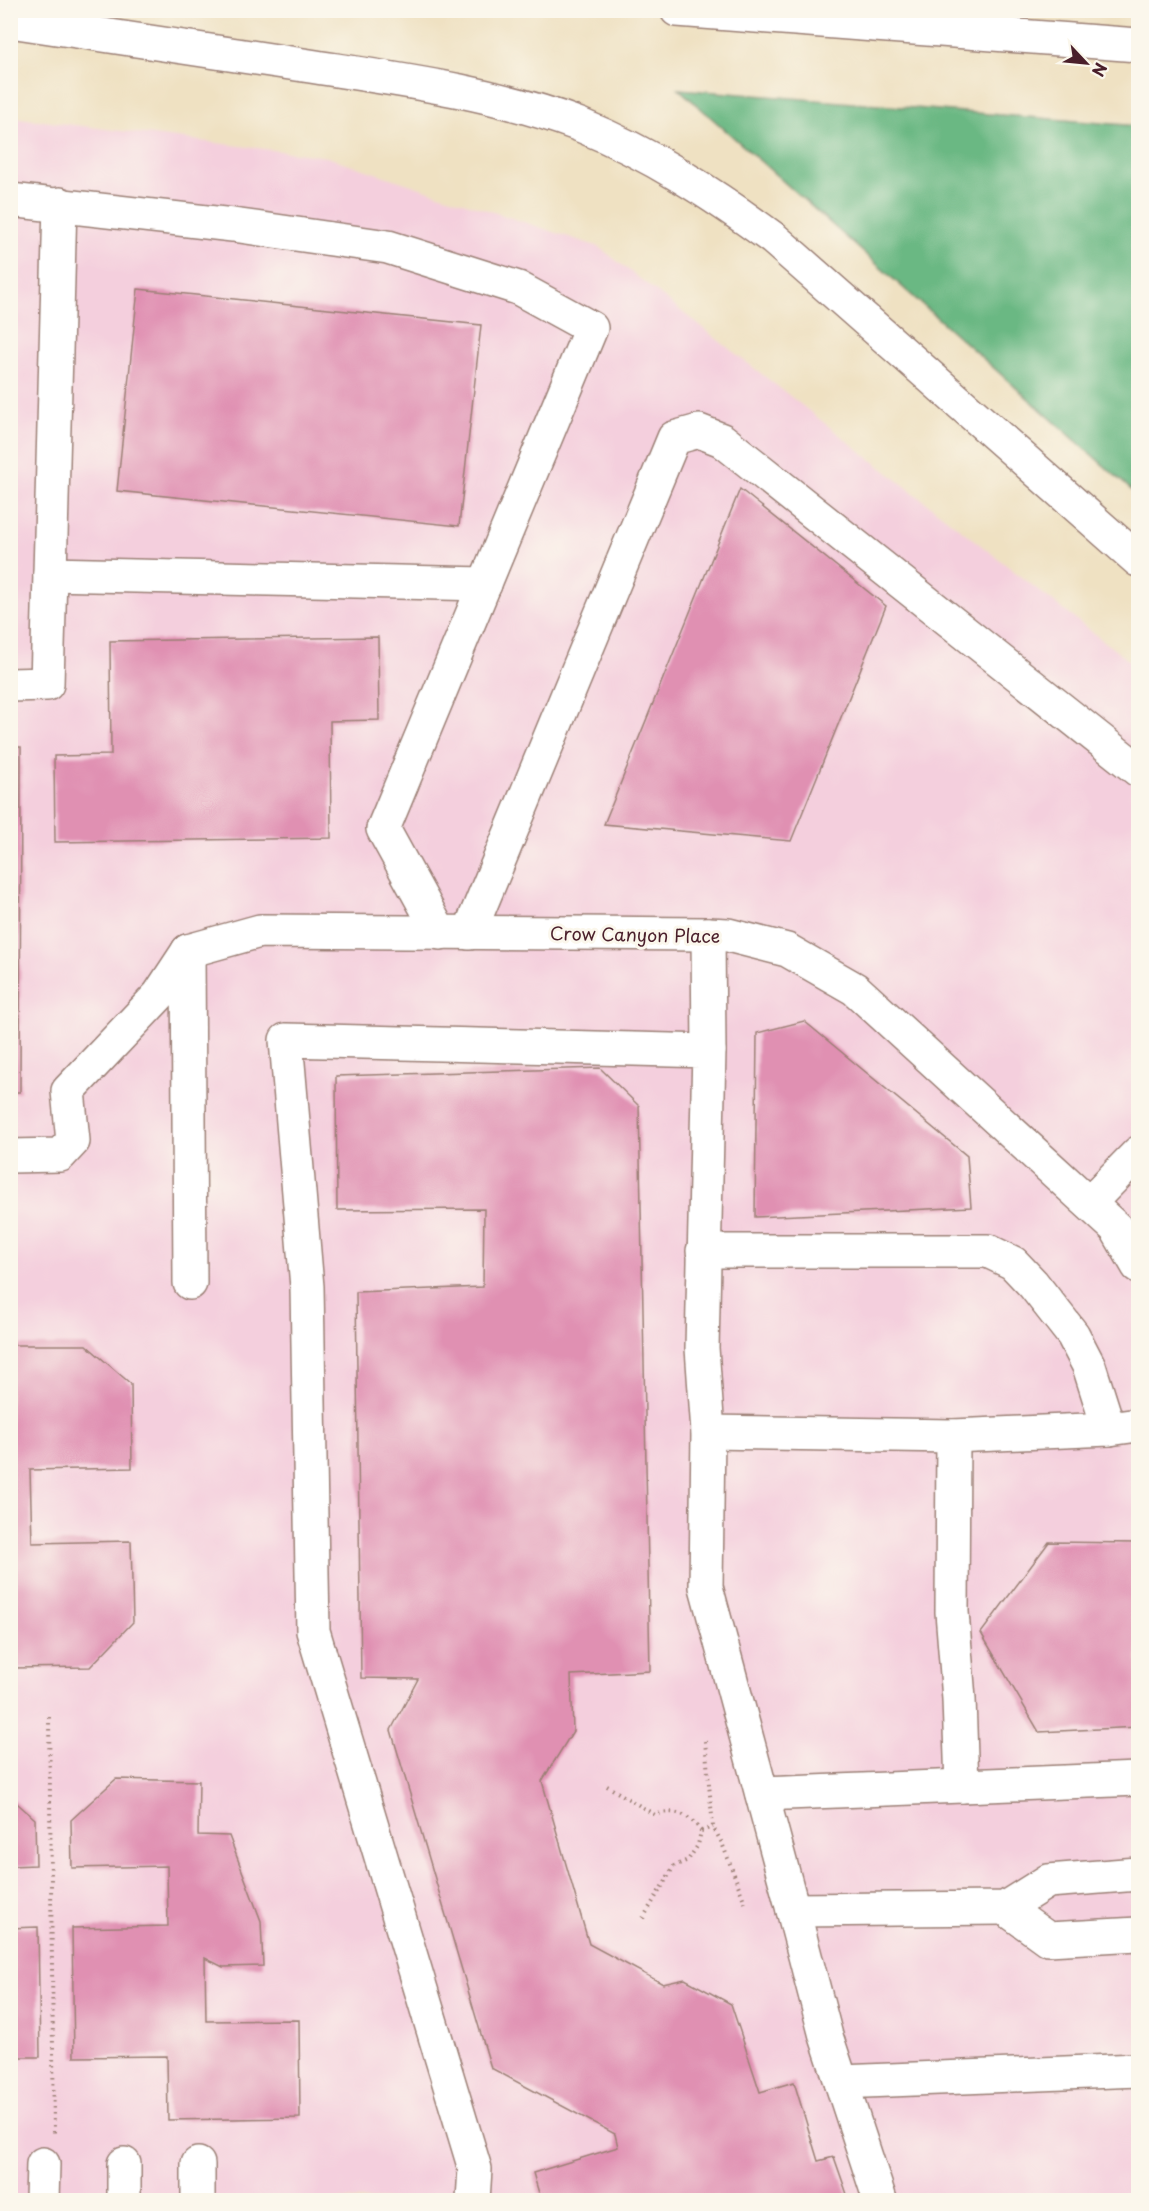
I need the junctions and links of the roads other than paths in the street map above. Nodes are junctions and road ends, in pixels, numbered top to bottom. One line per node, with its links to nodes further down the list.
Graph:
1 (676, 10): 3 (main road)
2 (10, 21): 6 (main road)
3 (1138, 45)
4 (10, 200): 5 (main road)
5 (60, 204): 7 (main road); 8 (main road)
6 (1138, 560)
7 (50, 574): 8 (main road); 9 (main road)
8 (485, 584): 11 (main road)
9 (10, 685)
10 (1138, 770): 11 (main road)
11 (454, 933): 12 (main road, Crow Canyon Place); 13 (main road, Crow Canyon Place)
12 (708, 934): 14 (main road); 17 (main road, Crow Canyon Place)
13 (188, 951): 16 (main road); 20 (main road)
14 (709, 1051): 18 (main road); 39 (main road)
15 (1138, 1153): 17 (main road)
16 (10, 1156)
17 (1089, 1203): 19 (main road, Crow Canyon Place)
18 (703, 1251): 21 (main road); 22 (main road)
19 (1138, 1266)
20 (190, 1283)
21 (1124, 1427): 23 (main road)
22 (708, 1432): 23 (main road); 26 (main road)
23 (952, 1436): 25 (main road)
24 (1138, 1779): 25 (main road)
25 (962, 1786): 26 (main road)
26 (762, 1794): 29 (main road)
27 (1138, 1874): 28 (main road)
28 (1005, 1908): 29 (main road); 30 (main road)
29 (793, 1910): 32 (main road)
30 (1138, 1934)
31 (1138, 2070): 32 (main road)
32 (841, 2082): 40 (main road)
33 (48, 2152): 36 (main road)
34 (124, 2164): 37 (main road)
35 (198, 2164): 38 (main road)
36 (42, 2200)
37 (124, 2200)
38 (198, 2200)
39 (473, 2200)
40 (880, 2200)

